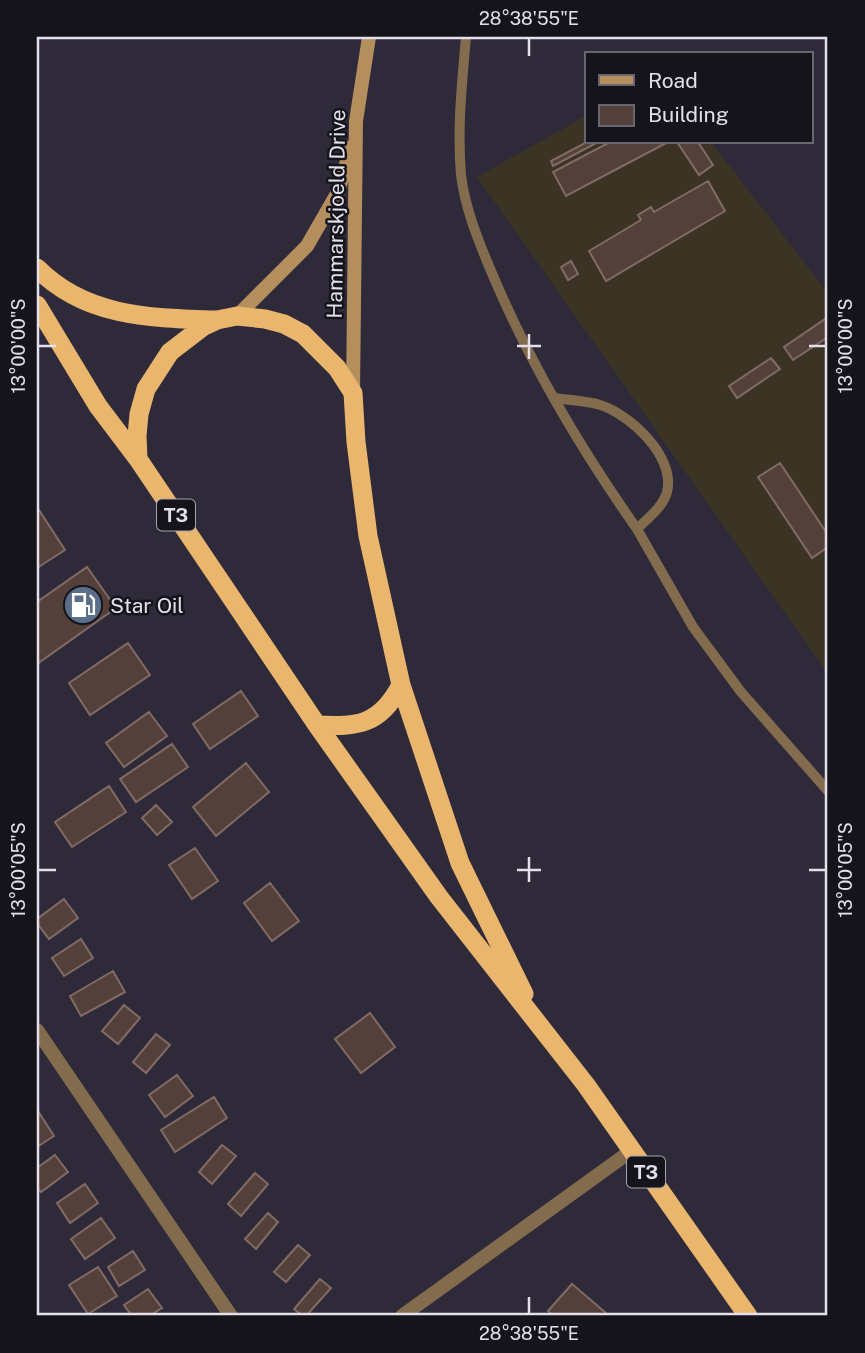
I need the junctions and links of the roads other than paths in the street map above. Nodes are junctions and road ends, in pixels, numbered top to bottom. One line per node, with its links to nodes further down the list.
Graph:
1 (369, 37): 3 (main road, Hammarskjoeld Drive)
2 (466, 37): 9 (lane)
3 (356, 121): 6 (main road); 8 (main road, Hammarskjoeld Drive)
4 (37, 268): 7 (highway, T3)
5 (37, 305): 10 (highway, T3)
6 (237, 316): 7 (highway, T3); 8 (highway, T3)
7 (217, 320): 10 (highway, T3)
8 (353, 393): 12 (highway, T3)
9 (554, 398): 11 (lane); 11 (lane)
10 (138, 459): 13 (highway, T3)
11 (637, 529): 14 (lane)
12 (401, 685): 13 (highway); 15 (highway, T3)
13 (317, 724): 15 (highway, T3)
14 (828, 791)
15 (542, 1029): 17 (highway, T3)
16 (37, 1030): 18 (street)
17 (631, 1151): 19 (street); 20 (highway, T3)
18 (231, 1316)
19 (402, 1316)
20 (748, 1316)

